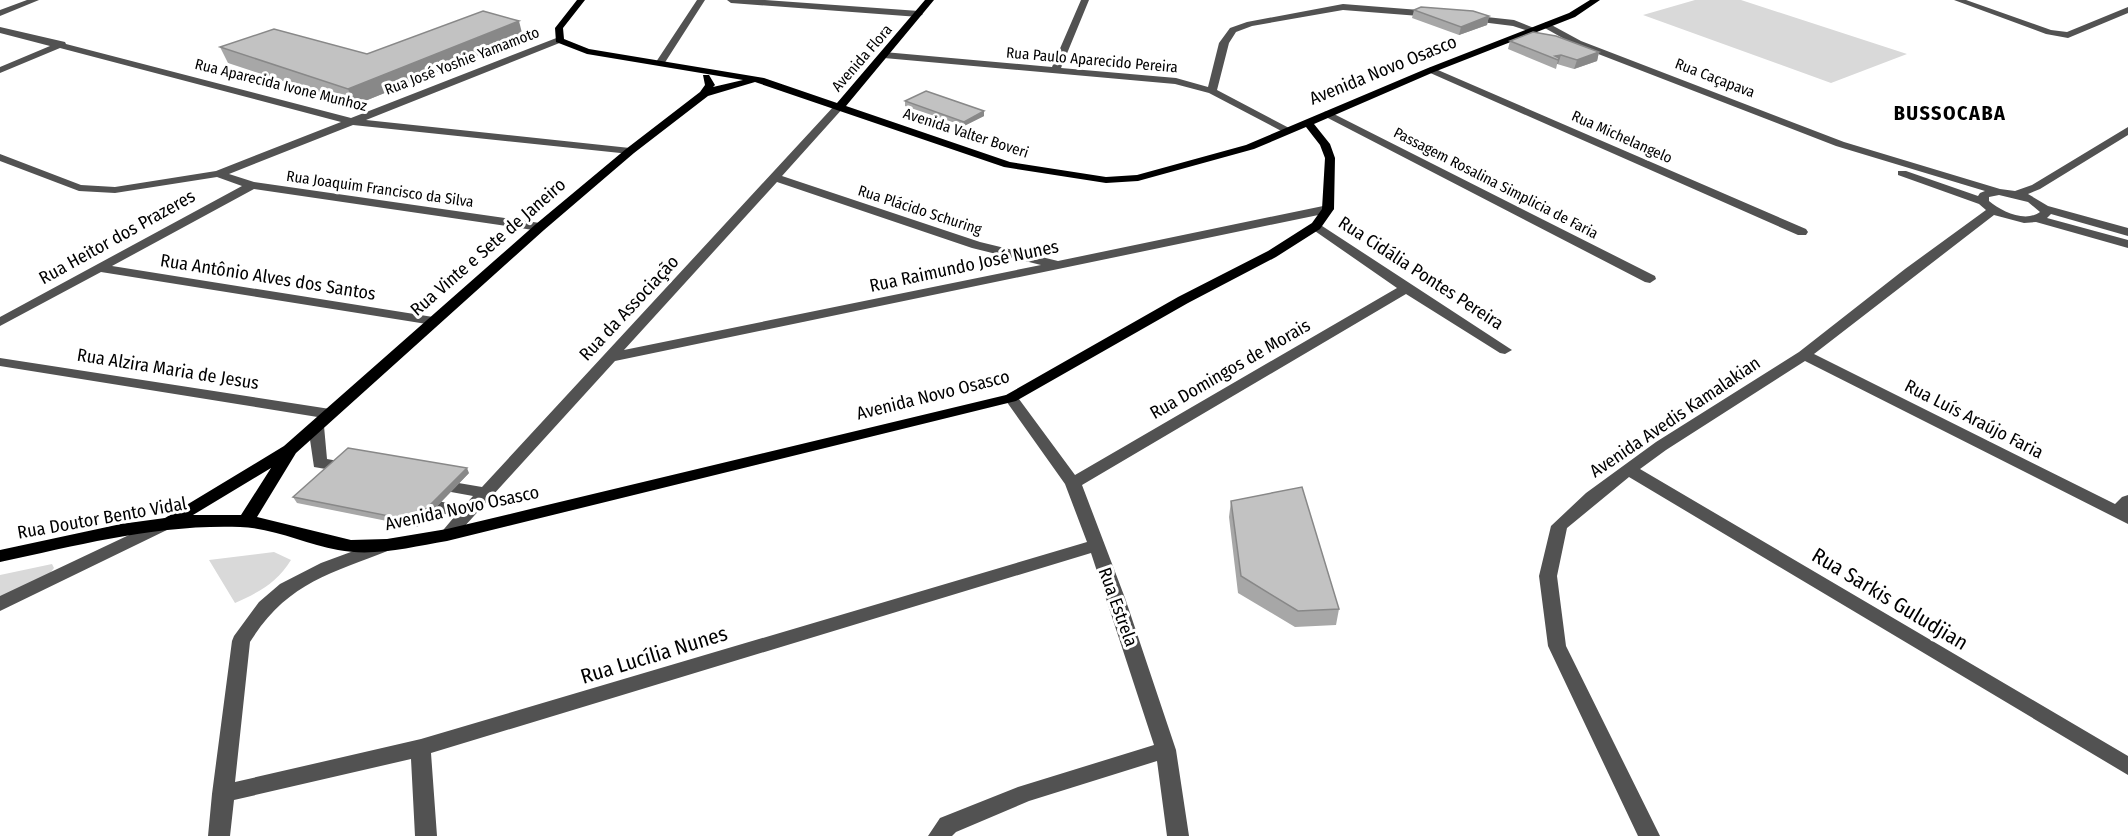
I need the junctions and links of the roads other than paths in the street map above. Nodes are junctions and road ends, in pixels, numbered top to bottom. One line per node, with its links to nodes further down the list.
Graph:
1 (36, 0): 13 (street)
2 (581, 0): 20 (main road)
3 (701, 0): 24 (street)
4 (731, 0): 14 (street)
5 (930, 0): 14 (main road, Avenida Flora)
6 (1085, 0): 28 (street)
7 (1321, 0): 11 (street)
8 (1596, 0): 17 (main road, Avenida Novo Osasco)
9 (1958, 0): 12 (street)
10 (1386, 4): 11 (street); 15 (street)
11 (1343, 7): 33 (street)
12 (2128, 10)
13 (0, 13)
14 (919, 14): 23 (main road, Avenida Flora)
15 (1444, 15)
16 (1456, 16): 19 (street, Rua Caçapava)
17 (1546, 25): 19 (main road, Avenida Novo Osasco); 21 (street, Rua Caçapava)
18 (0, 30): 22 (street, Rua Aparecida Ivone Munhoz)
19 (1542, 35): 21 (street, Rua Caçapava); 27 (main road, Avenida Novo Osasco)
20 (559, 40): 24 (main road, Avenida Valter Boveri); 37 (street, Rua José Yoshie Yamamoto)
21 (1578, 43): 43 (street, Rua Caçapava)
22 (62, 44): 25 (street); 37 (street, Rua Aparecida Ivone Munhoz)
23 (884, 55): 28 (street, Rua Paulo Aparecido Pereira); 35 (main road, Avenida Flora)
24 (661, 62): 26 (main road, Avenida Valter Boveri)
25 (0, 70)
26 (694, 70): 29 (main road, Avenida Valter Boveri); 30 (main road, Avenida Valter Boveri)
27 (1431, 70): 36 (main road, Avenida Novo Osasco); 63 (street, Rua Michelangelo)
28 (1054, 71): 33 (street, Rua Paulo Aparecido Pereira)
29 (706, 77): 31 (main road, Avenida Valter Boveri); 34 (main road)
30 (764, 81): 31 (main road); 32 (main road, Avenida Valter Boveri)
31 (737, 83): 32 (main road, Avenida Valter Boveri); 34 (main road, Rua Vinte e Sete de Janeiro)
32 (791, 90): 35 (main road, Avenida Valter Boveri)
33 (1212, 91): 40 (street, Rua Paulo Aparecido Pereira)
34 (704, 94): 44 (main road, Rua Vinte e Sete de Janeiro)
35 (839, 107): 40 (main road, Avenida Valter Boveri); 48 (street, Rua da Associação)
36 (1328, 114): 38 (main road, Avenida Novo Osasco); 67 (street, Passagem Rosalina Simplicia de Faria)
37 (349, 121): 44 (street, Rua Aparecida Ivone Munhoz); 46 (street, Rua José Yoshie Yamamoto)
38 (1307, 122): 40 (main road, Avenida Valter Boveri); 56 (main road, Avenida Novo Osasco)
39 (2128, 130): 41 (street)
40 (1287, 131)
41 (2114, 139): 42 (street); 51 (street)
42 (2128, 142)
43 (1840, 144): 47 (street, Rua Caçapava); 49 (street, Rua Caçapava)
44 (630, 151): 61 (main road, Rua Vinte e Sete de Janeiro)
45 (0, 157): 46 (street, Rua José Yoshie Yamamoto)
46 (218, 174): 50 (street, Rua Joaquim Francisco da Silva)
47 (1943, 176): 49 (street); 52 (street, Rua Caçapava)
48 (774, 177): 65 (street, Rua Plácido Schuring); 73 (street, Rua da Associação)
49 (1932, 184): 55 (street, Rua Caçapava)
50 (252, 185): 61 (street, Rua Joaquim Francisco da Silva); 66 (street, Rua Heitor dos Prazeres)
51 (2036, 187): 53 (street); 54 (street)
52 (1999, 192): 53 (street, Rua Caçapava); 55 (street)
53 (2016, 195): 54 (street, Rua Caçapava)
54 (2031, 200): 58 (street, Rua Caçapava)
55 (1983, 202): 57 (street, Rua Caçapava)
56 (1328, 209): 60 (main road, Avenida Novo Osasco); 65 (street, Rua Raimundo José Nunes)
57 (1993, 210): 59 (street, Rua Caçapava); 62 (street, Avenida Avedis Kamalakian)
58 (2041, 214): 59 (street); 64 (street)
59 (2007, 216): 62 (street, Avenida Avedis Kamalakian)
60 (1316, 226): 68 (street, Rua Cidália Pontes Pereira); 75 (main road, Avenida Novo Osasco)
61 (540, 227): 69 (main road, Rua Vinte e Sete de Janeiro)
62 (1967, 231): 72 (street, Avenida Avedis Kamalakian)
63 (1802, 232)
64 (2126, 238)
65 (1058, 264): 73 (street, Rua Raimundo José Nunes)
66 (98, 268): 69 (street, Rua Antônio Alves dos Santos); 70 (street, Rua Heitor dos Prazeres)
67 (1650, 279)
68 (1406, 288): 71 (street, Rua Cidália Pontes Pereira); 83 (street, Rua Domingos de Morais)
69 (433, 321): 76 (main road, Rua Vinte e Sete de Janeiro)
70 (0, 322)
71 (1505, 350)
72 (1804, 355): 80 (street, Avenida Avedis Kamalakian); 87 (street, Rua Luís Araújo Faria)
73 (607, 358): 85 (street, Rua da Associação)
74 (0, 362): 76 (street, Rua Alzira Maria de Jesus)
75 (1011, 398): 83 (street, Rua Estrela); 91 (main road, Avenida Novo Osasco)
76 (330, 414): 77 (main road, Rua Vinte e Sete de Janeiro)
77 (316, 426): 78 (main road, Rua Vinte e Sete de Janeiro); 79 (street)
78 (290, 450): 89 (main road, Rua Vinte e Sete de Janeiro); 90 (main road, Rua Vinte e Sete de Janeiro)
79 (321, 463): 81 (street); 84 (street)
80 (1629, 470): 98 (street, Rua Sarkis Guludjian); 104 (street, Avenida Avedis Kamalakian)
81 (367, 472)
82 (414, 480): 85 (street)
83 (1073, 483): 93 (street, Rua Estrela)
84 (323, 485)
85 (485, 493): 88 (street, Rua da Associação)
86 (401, 500): 88 (street)
87 (2124, 510)
88 (467, 512): 91 (street, Rua da Associação)
89 (246, 521): 90 (main road, Rua Doutor Bento Vidal); 92 (main road, Avenida Novo Osasco)
90 (168, 523): 94 (main road, Rua Doutor Bento Vidal); 95 (street)
91 (447, 535): 92 (main road, Avenida Novo Osasco)
92 (384, 546): 99 (street)
93 (1095, 546): 96 (street, Rua Lucília Nunes); 97 (street, Rua Estrela)
94 (0, 555)
95 (0, 604)
96 (421, 748): 99 (street, Rua Lucília Nunes); 101 (street)
97 (1166, 750): 102 (street); 103 (street, Rua Estrela)
98 (2128, 766)
99 (222, 794): 100 (street)
100 (219, 836)
101 (426, 836)
102 (939, 836)
103 (1178, 836)
104 (1649, 836)

